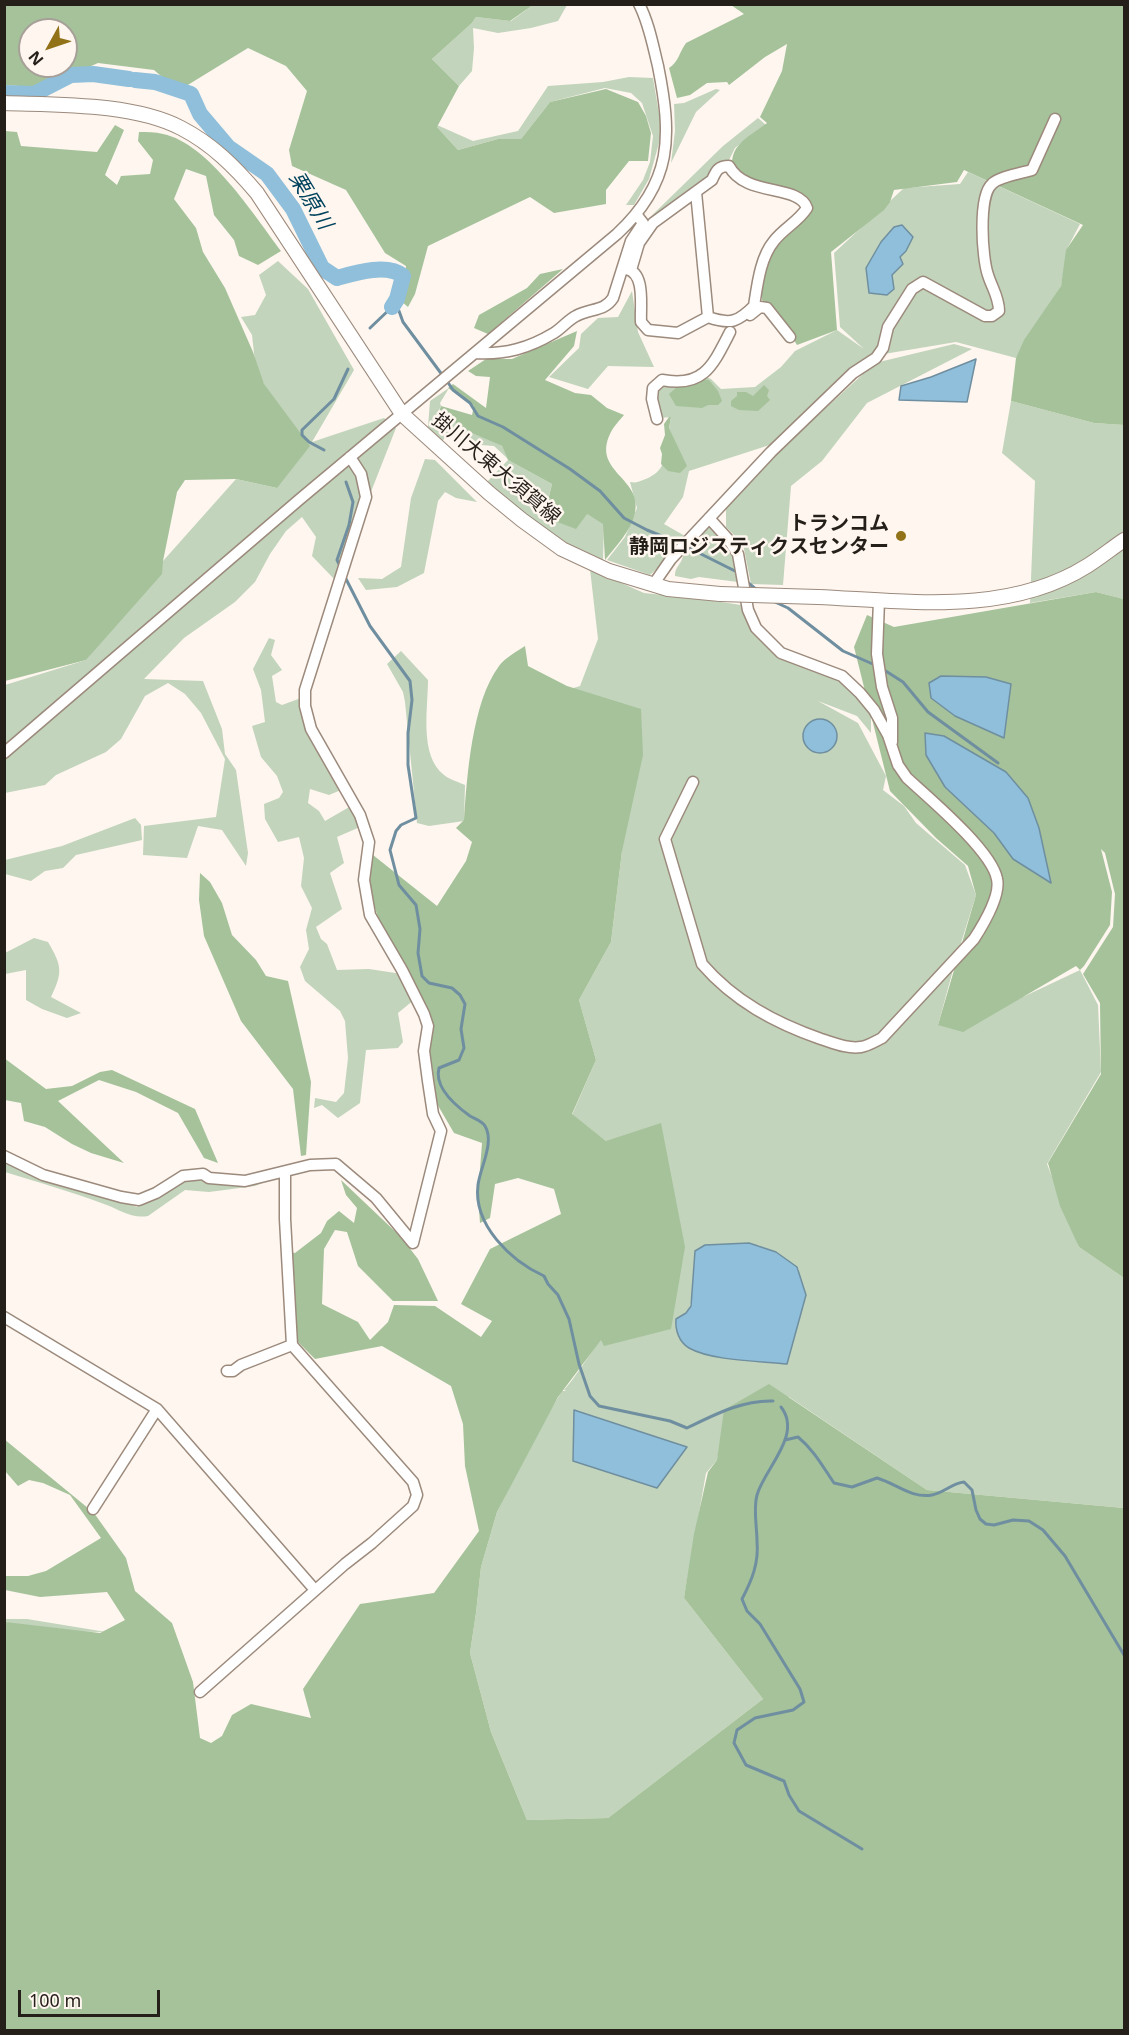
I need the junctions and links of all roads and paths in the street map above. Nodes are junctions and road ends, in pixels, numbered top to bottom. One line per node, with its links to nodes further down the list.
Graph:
1 (639, 4): 5 (street)
2 (4, 103): 13 (main road, 掛川大東大須賀線)
3 (1055, 119): 16 (street)
4 (696, 192): 6 (street); 7 (street); 8 (street)
5 (636, 214): 6 (street); 12 (street)
6 (627, 269): 8 (street); 12 (street)
7 (754, 308): 8 (street); 9 (street); 10 (street)
8 (708, 317)
9 (730, 332): 11 (street); 14 (street)
10 (790, 338)
11 (714, 350)
12 (475, 353): 13 (street)
13 (402, 414): 15 (street); 18 (main road, 掛川大東大須賀線)
14 (657, 419)
15 (350, 457): 21 (street); 24 (street)
16 (709, 518): 18 (street); 20 (street)
17 (1125, 540): 19 (main road, 掛川大東大須賀線)
18 (653, 585): 19 (main road, 掛川大東大須賀線, bridge)
19 (879, 600): 20 (street)
20 (892, 748): 22 (street)
21 (4, 753)
22 (693, 782)
23 (4, 1156): 24 (street)
24 (285, 1172): 26 (street)
25 (4, 1317): 28 (street)
26 (292, 1345): 27 (street); 30 (street)
27 (227, 1371)
28 (157, 1409): 29 (street); 30 (street)
29 (93, 1509)
30 (315, 1590): 31 (street)
31 (200, 1692)

